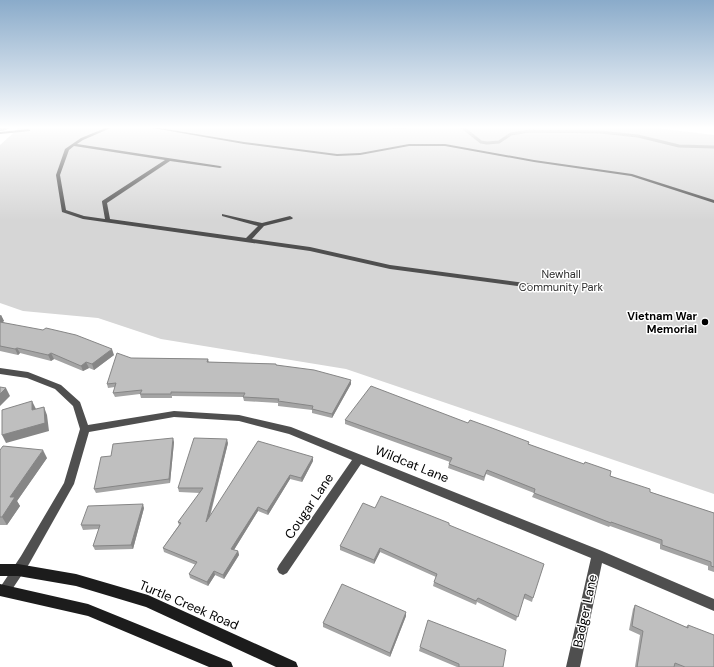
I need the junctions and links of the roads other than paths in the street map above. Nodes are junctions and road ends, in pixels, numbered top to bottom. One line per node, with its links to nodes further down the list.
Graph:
1 (64, 158): 9 (lane)
2 (164, 158): 4 (lane)
3 (518, 158): 6 (lane)
4 (170, 159): 5 (lane); 9 (lane)
5 (220, 167)
6 (714, 202)
7 (224, 215): 10 (lane)
8 (290, 218): 10 (lane)
9 (108, 220): 11 (lane)
10 (262, 225): 11 (lane)
11 (248, 240): 12 (lane)
12 (540, 287)
13 (0, 371): 14 (street)
14 (85, 429): 15 (street, Wildcat Lane); 19 (street)
15 (359, 458): 16 (street, Wildcat Lane); 17 (street, Cougar Lane)
16 (598, 555): 21 (street, Wildcat Lane); 24 (street, Badger Lane)
17 (283, 569)
18 (0, 570): 19 (street, Turtle Creek Road)
19 (18, 570): 20 (street); 23 (street, Turtle Creek Road)
20 (2, 590): 22 (street)
21 (714, 605)
22 (226, 667)
23 (291, 667)
24 (573, 667)

